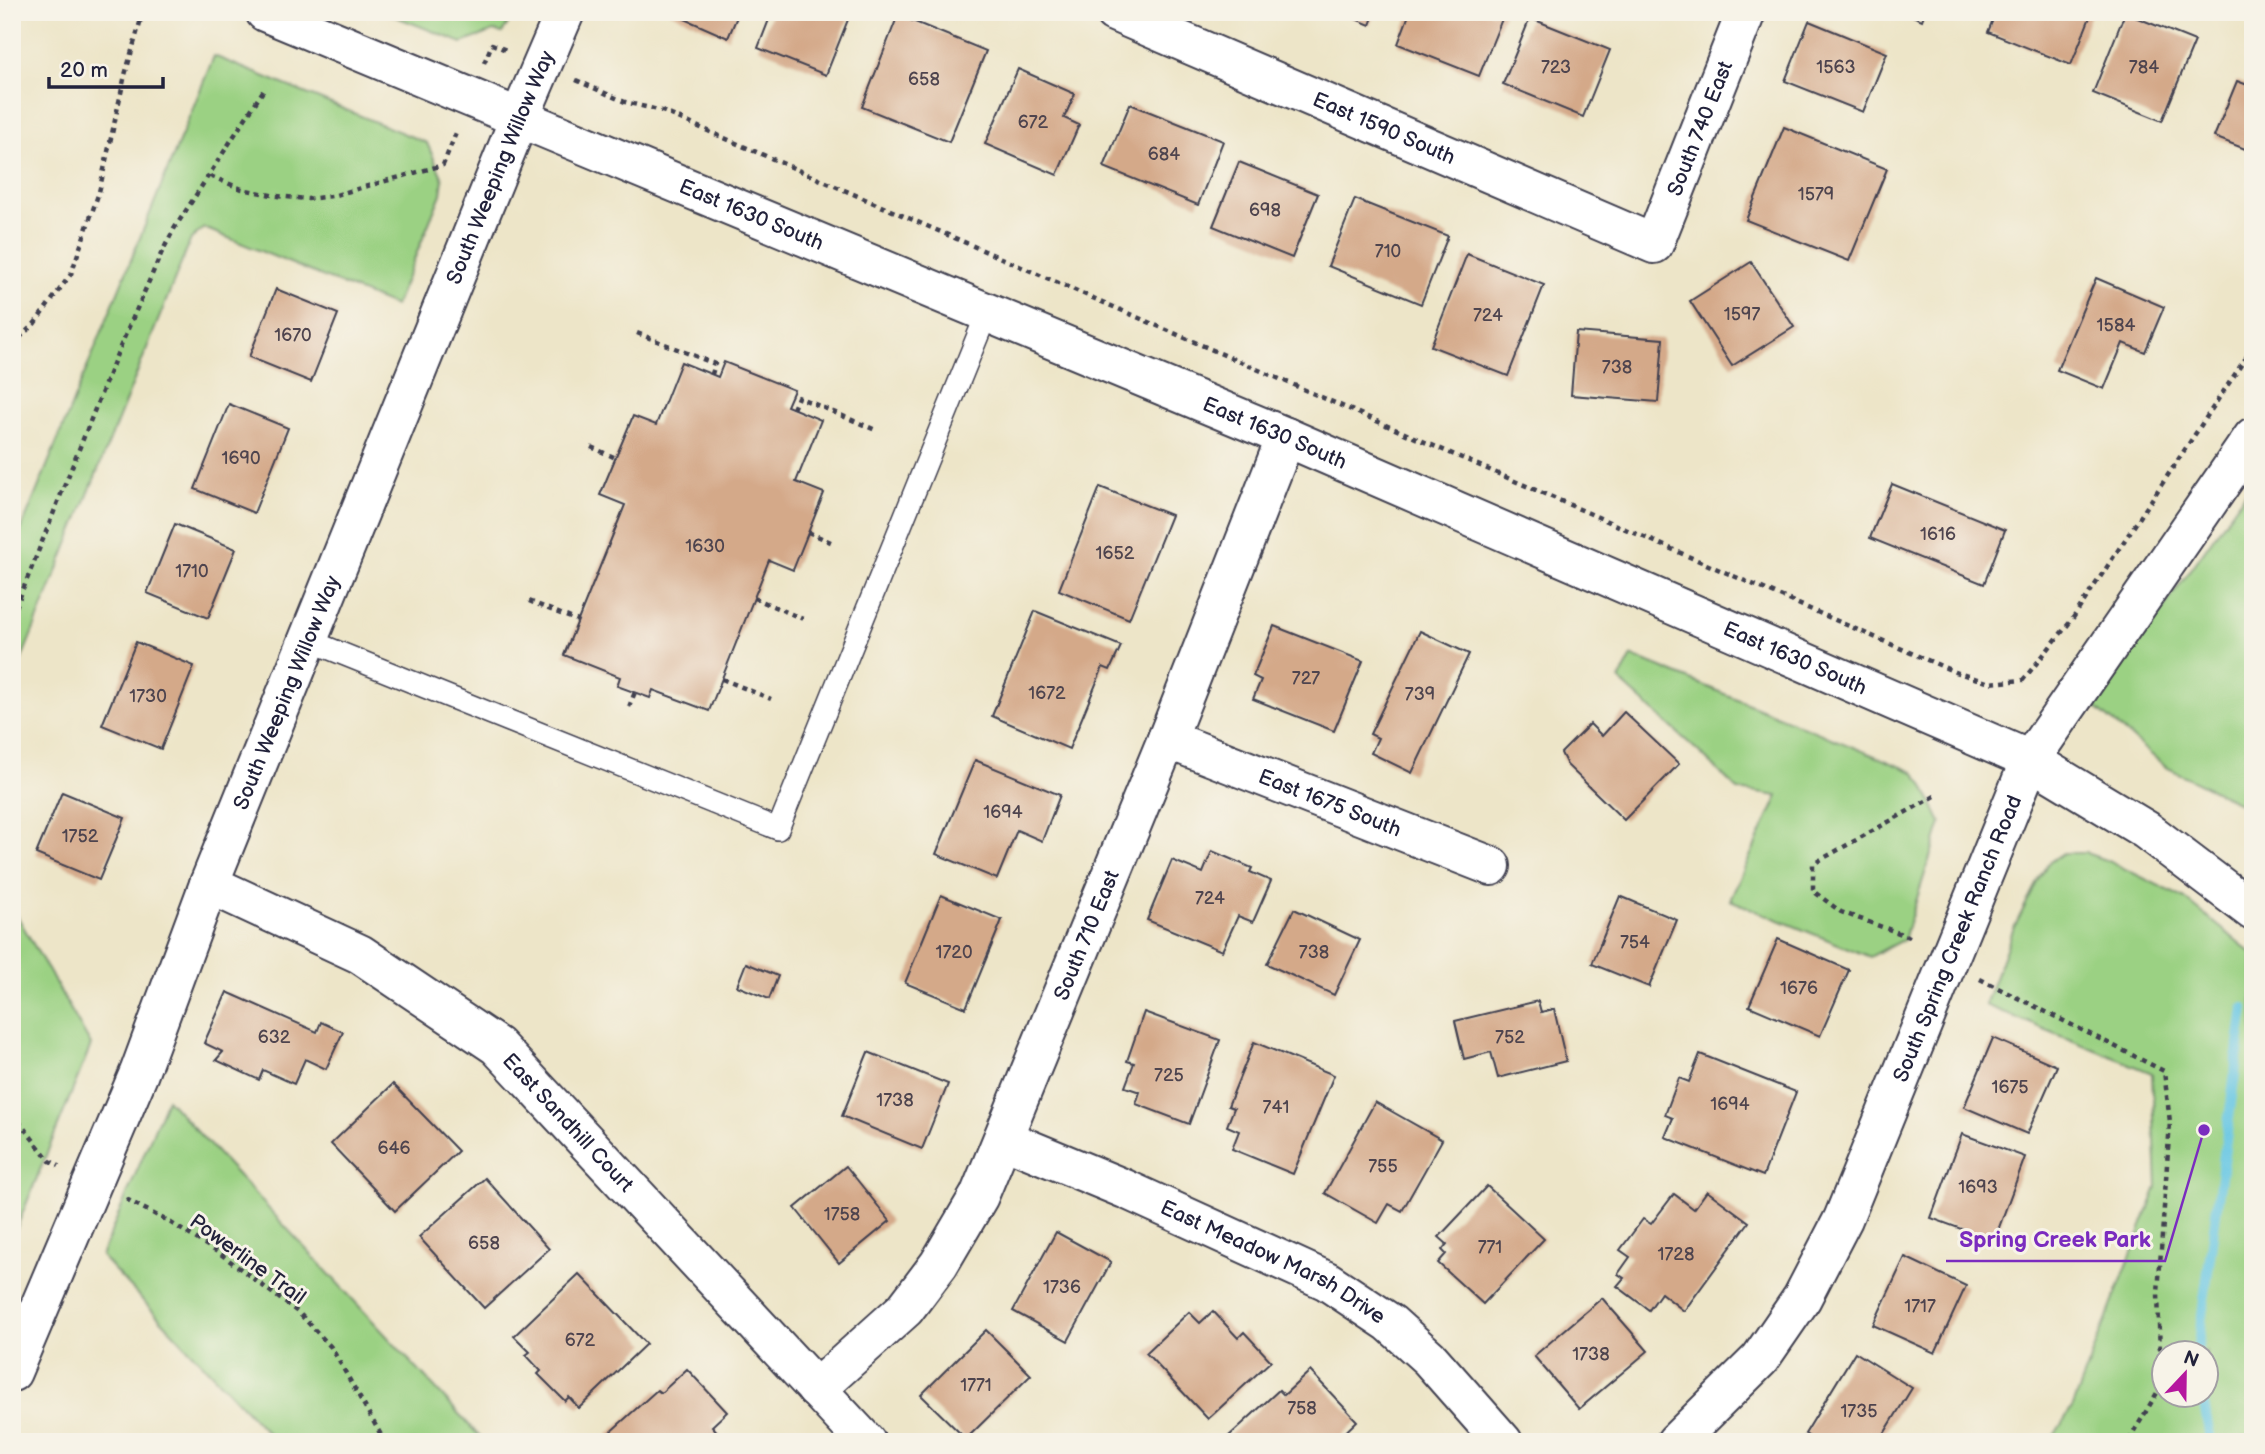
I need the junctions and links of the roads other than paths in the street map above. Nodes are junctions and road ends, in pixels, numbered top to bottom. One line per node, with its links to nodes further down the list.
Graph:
1 (265, 12): 5 (street, East 1630 South)
2 (565, 12): 5 (street, South Weeping Willow Way)
3 (1114, 12): 6 (street, East 1590 South)
4 (1746, 12): 6 (street, South 740 East)
5 (519, 119): 7 (street, East 1630 South); 10 (street, South Weeping Willow Way)
6 (1654, 244)
7 (987, 313): 9 (street, East 1630 South); 10 (lane)
8 (2253, 437): 12 (street, South Spring Creek Ranch Road)
9 (1286, 438): 11 (street, South 710 East); 12 (street, East 1630 South)
10 (307, 640): 14 (street, South Weeping Willow Way)
11 (1167, 739): 13 (street, East 1675 South); 16 (street, South 710 East)
12 (2030, 760): 15 (street, East 1630 South); 21 (street, South Spring Creek Ranch Road)
13 (1491, 866)
14 (209, 884): 17 (street, South Weeping Willow Way); 18 (street, East Sandhill Court)
15 (2253, 911)
16 (1004, 1139): 18 (street, South 710 East); 20 (street, East Meadow Marsh Drive)
17 (12, 1372)
18 (816, 1389): 19 (street, East Sandhill Court)
19 (866, 1442)
20 (1503, 1442)
21 (1676, 1442)

